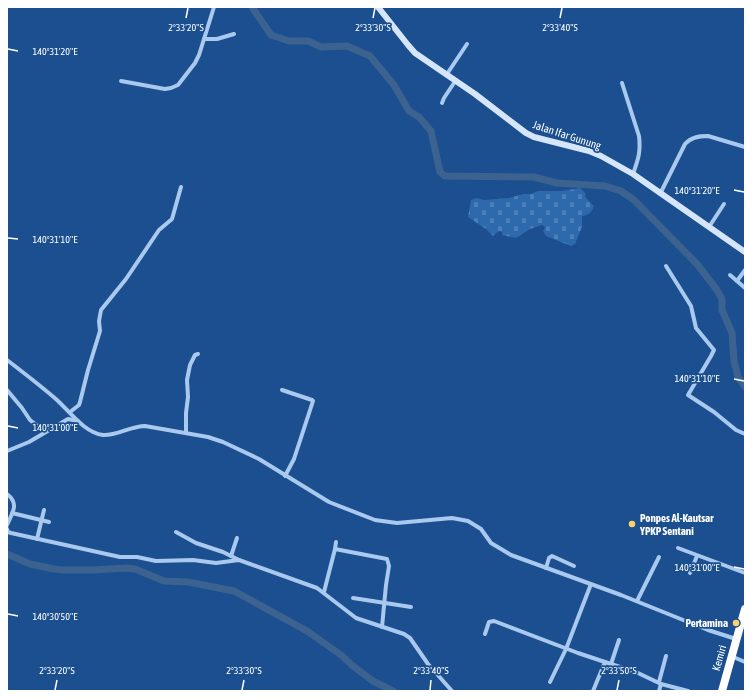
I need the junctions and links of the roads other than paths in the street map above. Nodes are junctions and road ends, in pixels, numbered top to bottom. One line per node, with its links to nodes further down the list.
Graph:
1 (214, 7): 4 (street)
2 (378, 7): 6 (street, Jalan Ifar Gunung)
3 (234, 34): 4 (street)
4 (204, 39): 7 (street)
5 (467, 44): 6 (street)
6 (447, 74): 8 (street, Jalan Ifar Gunung)
7 (121, 80)
8 (456, 80): 10 (street); 12 (street, Jalan Ifar Gunung)
9 (622, 83): 12 (street)
10 (442, 103)
11 (745, 147): 14 (street)
12 (633, 174): 14 (street, Jalan Ifar Gunung)
13 (181, 187): 27 (street)
14 (660, 194): 16 (street, Jalan Ifar Gunung)
15 (724, 204): 16 (street)
16 (709, 227): 17 (street, Jalan Ifar Gunung)
17 (744, 249)
18 (666, 266): 32 (street)
19 (745, 270): 21 (street)
20 (730, 275): 21 (street)
21 (737, 281): 22 (street)
22 (745, 288)
23 (198, 354): 31 (street)
24 (7, 360): 27 (street)
25 (7, 390): 30 (street)
26 (282, 390): 34 (street)
27 (71, 413): 28 (street); 29 (street)
28 (68, 419): 29 (street); 30 (street)
29 (79, 421): 31 (street)
30 (43, 433): 33 (street)
31 (186, 433): 34 (street)
32 (745, 434)
33 (7, 451)
34 (285, 476): 53 (street)
35 (7, 494): 37 (street)
36 (44, 510): 38 (street)
37 (12, 513): 38 (street); 40 (street)
38 (41, 520): 39 (street); 44 (street)
39 (49, 522)
40 (7, 525)
41 (7, 529): 44 (street)
42 (176, 532): 48 (street)
43 (237, 538): 48 (street)
44 (37, 539): 51 (street)
45 (336, 542): 47 (street)
46 (678, 548): 49 (street)
47 (335, 549): 57 (street); 59 (street)
48 (231, 556): 51 (street)
49 (697, 556): 54 (street); 55 (street)
50 (659, 557): 60 (street)
51 (239, 560): 57 (street)
52 (574, 566): 53 (street)
53 (546, 568): 56 (street)
54 (690, 573)
55 (745, 573)
56 (590, 584): 60 (street); 68 (street)
57 (324, 592): 64 (street)
58 (353, 598): 59 (street)
59 (384, 602): 61 (street); 64 (street)
60 (637, 602): 66 (street)
61 (412, 607)
62 (745, 609): 63 (highway, Kemiri)
63 (744, 624): 66 (highway, Kemiri); 70 (highway, Kemiri)
64 (382, 627): 76 (street)
65 (485, 634): 68 (street)
66 (736, 639): 70 (highway, Kemiri)
67 (619, 640): 73 (street)
68 (566, 649): 71 (street); 74 (street)
69 (666, 656): 75 (street)
70 (734, 657): 72 (street); 80 (highway, Kemiri); 81 (highway, Kemiri)
71 (605, 662): 73 (street); 77 (street)
72 (745, 662)
73 (611, 664): 75 (street)
74 (550, 682)
75 (660, 683): 78 (street); 79 (street)
76 (452, 691)
77 (593, 691)
78 (659, 691)
79 (688, 691)
80 (722, 691)
81 (727, 691)

